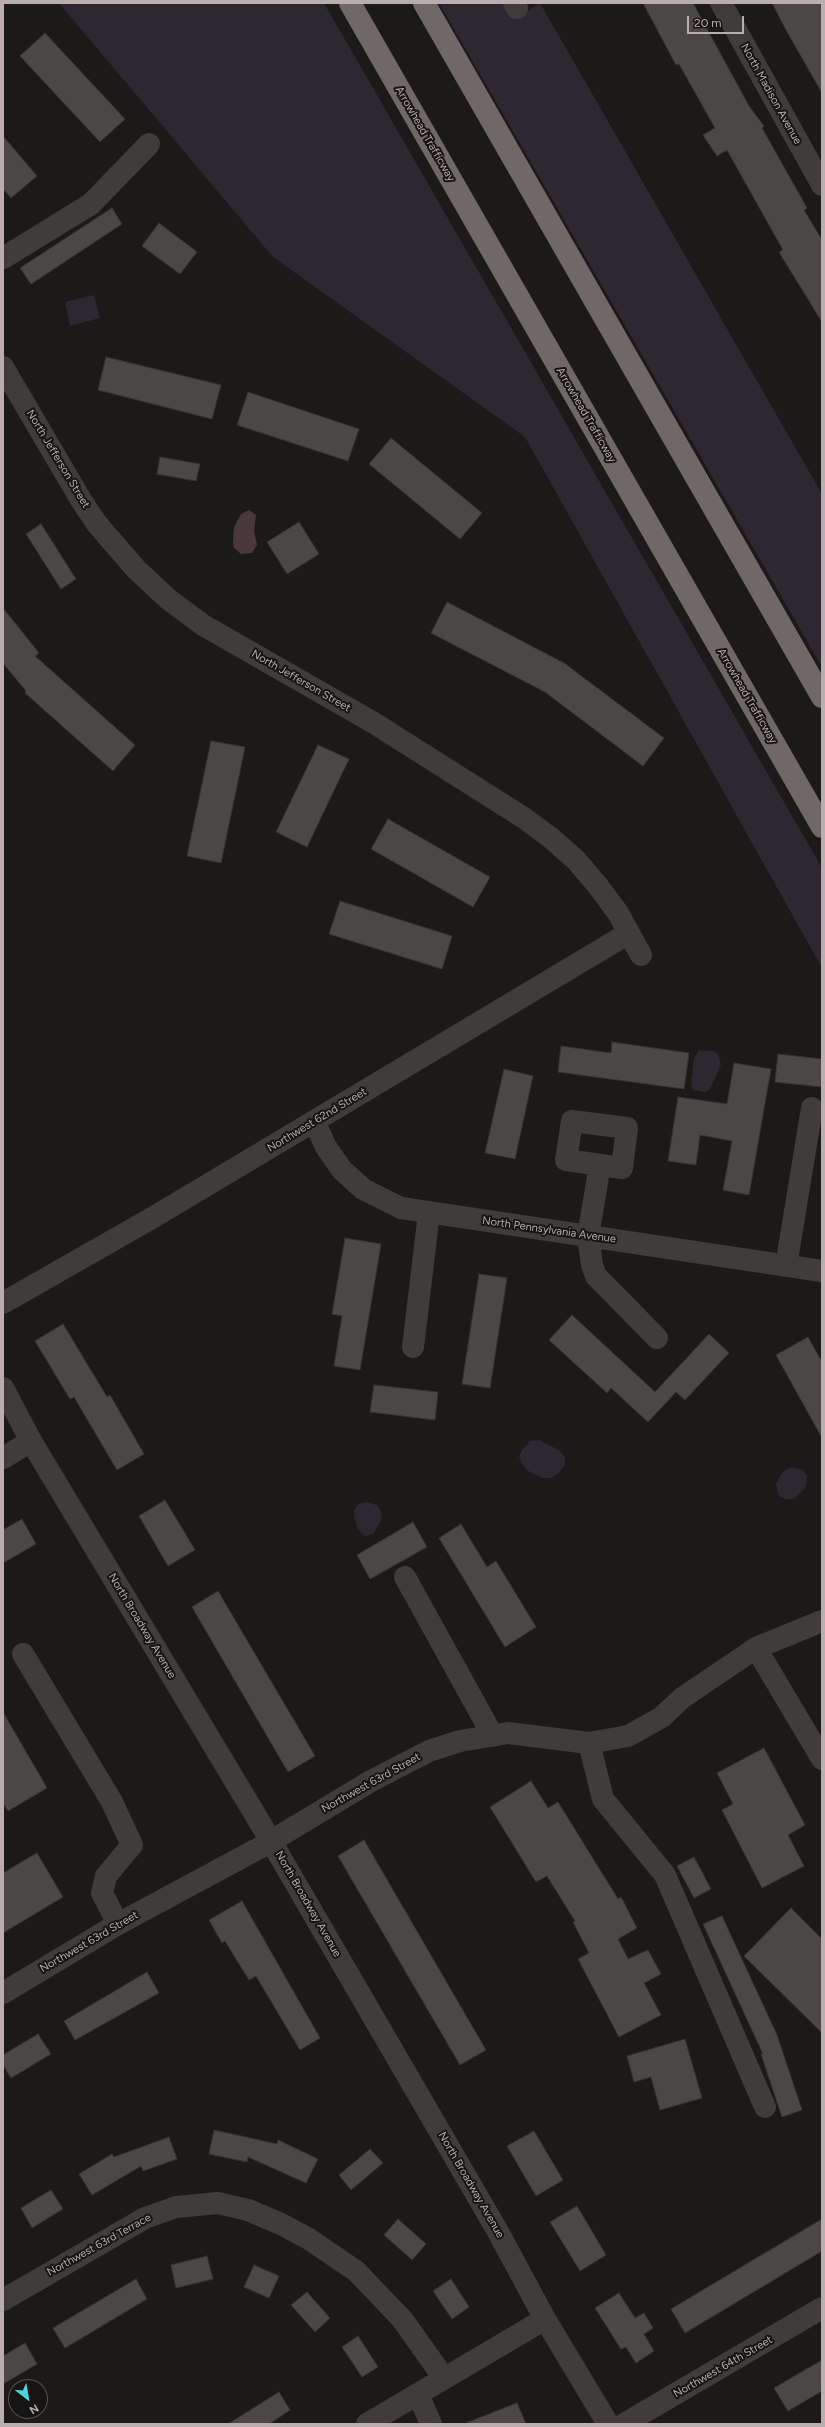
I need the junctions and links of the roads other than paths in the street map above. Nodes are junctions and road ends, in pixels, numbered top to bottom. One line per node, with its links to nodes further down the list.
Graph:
1 (350, 3): 9 (highway, Arrowhead Trafficway)
2 (424, 3): 8 (highway)
3 (721, 3): 5 (street, North Madison Avenue)
4 (149, 144): 6 (street)
5 (822, 185)
6 (3, 258)
7 (3, 367): 10 (street, North Jefferson Street)
8 (822, 697)
9 (822, 827)
10 (629, 933): 11 (street, North Jefferson Street); 13 (street, Northwest 62nd Street)
11 (641, 955)
12 (812, 1108): 17 (street)
13 (314, 1121): 15 (street, North Pennsylvania Avenue); 19 (street, Northwest 62nd Street)
14 (600, 1165): 16 (street)
15 (429, 1213): 16 (street, North Pennsylvania Avenue); 21 (street)
16 (588, 1236): 17 (street, North Pennsylvania Avenue); 20 (street)
17 (786, 1266): 18 (street, North Pennsylvania Avenue)
18 (822, 1271)
19 (3, 1302)
20 (657, 1338)
21 (413, 1347)
22 (3, 1388): 23 (street, North Broadway Avenue)
23 (31, 1441): 24 (street); 32 (street, North Broadway Avenue)
24 (3, 1458)
25 (405, 1577): 29 (street)
26 (822, 1621): 27 (street, Northwest 63rd Street)
27 (756, 1648): 30 (street, Northwest 63rd Street); 31 (street)
28 (24, 1654): 33 (street)
29 (493, 1736): 30 (street, Northwest 63rd Street); 32 (street, Northwest 63rd Street)
30 (589, 1743): 35 (street)
31 (822, 1759)
32 (272, 1841): 33 (street, Northwest 63rd Street); 38 (street, North Broadway Avenue)
33 (118, 1924): 34 (street, Northwest 63rd Street)
34 (3, 1993)
35 (765, 2107)
36 (3, 2300): 39 (street, Northwest 63rd Terrace)
37 (822, 2308): 44 (street, Northwest 64th Street)
38 (545, 2319): 39 (street); 43 (street, North Broadway Avenue)
39 (444, 2378): 40 (street)
40 (418, 2394): 41 (street); 42 (street)
41 (367, 2424)
42 (431, 2424)
43 (608, 2424)
44 (624, 2424)

